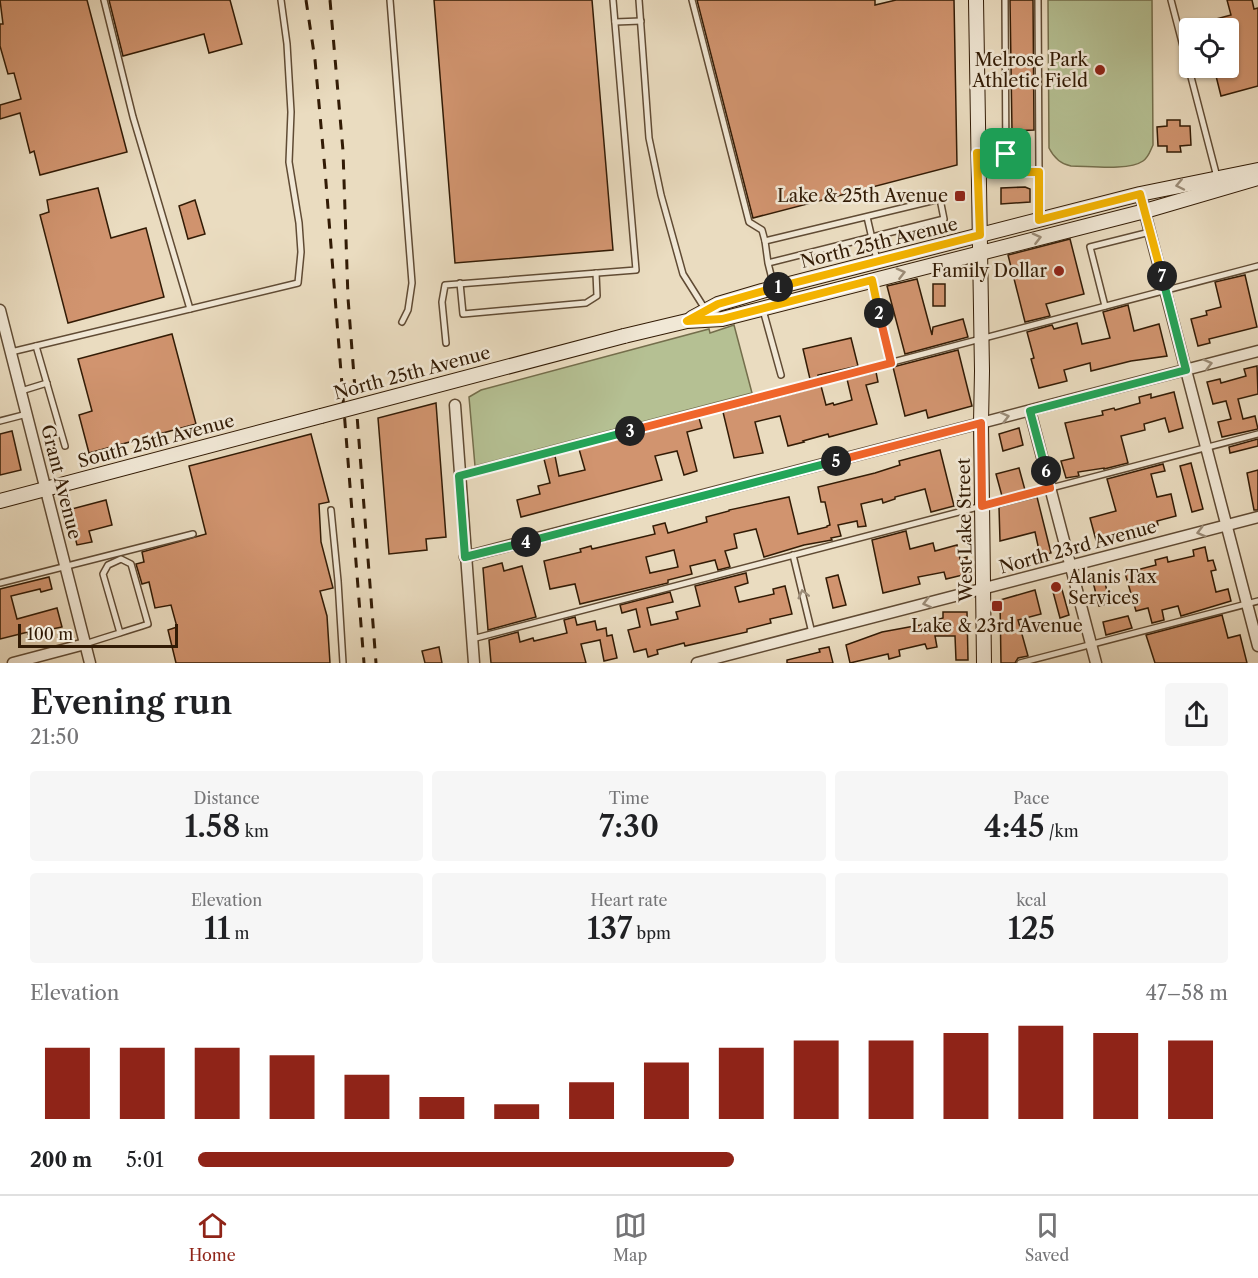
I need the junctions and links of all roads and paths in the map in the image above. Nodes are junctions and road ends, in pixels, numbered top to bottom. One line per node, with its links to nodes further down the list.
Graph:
1 (104, 0): 38 (lane)
2 (281, 0): 38 (lane)
3 (390, 0): 42 (lane)
4 (613, 0): 12 (lane)
5 (639, 0): 11 (lane)
6 (692, 0): 26 (lane)
7 (976, 0): 13 (main road, West Lake Street)
8 (1005, 0): 14 (lane)
9 (1038, 0): 16 (lane)
10 (1171, 0): 17 (lane)
11 (641, 21): 12 (lane); 40 (lane)
12 (615, 22): 31 (lane)
13 (977, 153): 14 (lane); 24 (main road, West Lake Street)
14 (1006, 154): 16 (lane)
15 (1258, 170): 17 (main road, North 25th Avenue)
16 (1039, 172): 22 (lane)
17 (1217, 177): 19 (main road, North 25th Avenue, one-way to 19)
18 (1258, 178): 20 (main road, North 25th Avenue)
19 (1140, 194): 20 (street); 22 (main road, North 25th Avenue)
20 (1145, 211): 23 (street); 27 (main road, North 25th Avenue, one-way to 20)
21 (867, 217): 25 (lane); 25 (lane); 26 (lane)
22 (1039, 220): 24 (main road, North 25th Avenue)
23 (1150, 232): 35 (street); 36 (lane)
24 (980, 235): 27 (main road, West Lake Street); 28 (main road, North 25th Avenue)
25 (872, 237): 28 (lane); 29 (lane)
26 (765, 241): 29 (lane)
27 (980, 253): 32 (main road, North 25th Avenue, one-way to 27); 43 (main road, West Lake Street)
28 (878, 262): 34 (main road, North 25th Avenue)
29 (768, 263): 34 (lane)
30 (1258, 266): 35 (lane)
31 (596, 273): 33 (lane); 33 (lane)
32 (872, 280): 37 (main road, North 25th Avenue); 48 (lane)
33 (460, 283): 44 (lane)
34 (774, 288): 40 (main road, North 25th Avenue)
35 (1166, 290): 36 (lane); 49 (street)
36 (1105, 306): 43 (lane)
37 (763, 308): 41 (main road, North 25th Avenue); 50 (lane)
38 (189, 309): 45 (lane)
39 (0, 310): 46 (street, Grant Avenue)
40 (706, 310): 41 (main road, North 25th Avenue)
41 (687, 321): 56 (main road, North 25th Avenue, bridge)
42 (402, 322)
43 (982, 339): 48 (lane); 58 (main road, West Lake Street)
44 (446, 343)
45 (36, 346): 46 (lane); 51 (lane)
46 (7, 348): 52 (street, Grant Avenue)
47 (1258, 351): 49 (street, one-way to 47)
48 (891, 363): 62 (lane)
49 (1186, 370): 54 (street); 61 (street)
50 (782, 375)
51 (47, 383): 52 (lane); 60 (lane)
52 (21, 391): 55 (street, Grant Avenue)
53 (454, 405): 62 (street)
54 (1030, 411): 58 (street, one-way to 54); 63 (street)
55 (27, 414): 57 (lane); 64 (street, Grant Avenue)
56 (321, 416): 64 (main road, South 25th Avenue)
57 (0, 421)
58 (981, 423): 66 (main road, West Lake Street); 72 (street)
59 (1258, 434): 61 (lane)
60 (65, 446)
61 (1206, 447): 63 (lane); 69 (street)
62 (459, 476): 72 (street)
63 (1050, 488): 66 (lane); 74 (street)
64 (46, 489): 65 (main road, South 25th Avenue); 73 (street, Grant Avenue)
65 (0, 501)
66 (982, 506): 71 (lane); 76 (main road, West Lake Street)
67 (330, 510): 86 (lane)
68 (1258, 517): 69 (street, North 23rd Avenue)
69 (1227, 525): 74 (street, North 23rd Avenue, one-way to 74); 77 (street)
70 (193, 534): 73 (lane)
71 (793, 555): 78 (lane, one-way to 71); 80 (lane)
72 (465, 557): 80 (street)
73 (66, 566): 75 (lane); 81 (street, Grant Avenue)
74 (1070, 566): 76 (street, North 23rd Avenue); 82 (street)
75 (0, 583)
76 (984, 588): 78 (street, North 23rd Avenue, one-way to 78); 89 (main road, West Lake Street)
77 (1253, 603): 82 (lane); 83 (street)
78 (813, 633): 88 (street, North 23rd Avenue)
79 (117, 634): 79 (lane); 81 (lane)
80 (472, 639): 87 (street)
81 (85, 644): 84 (street); 85 (street, Grant Avenue)
82 (1091, 645): 90 (lane); 91 (street)
83 (1258, 646)
84 (13, 663)
85 (90, 663)
86 (343, 663)
87 (474, 663)
88 (697, 663)
89 (984, 663)
90 (1020, 663)
91 (1096, 663)

